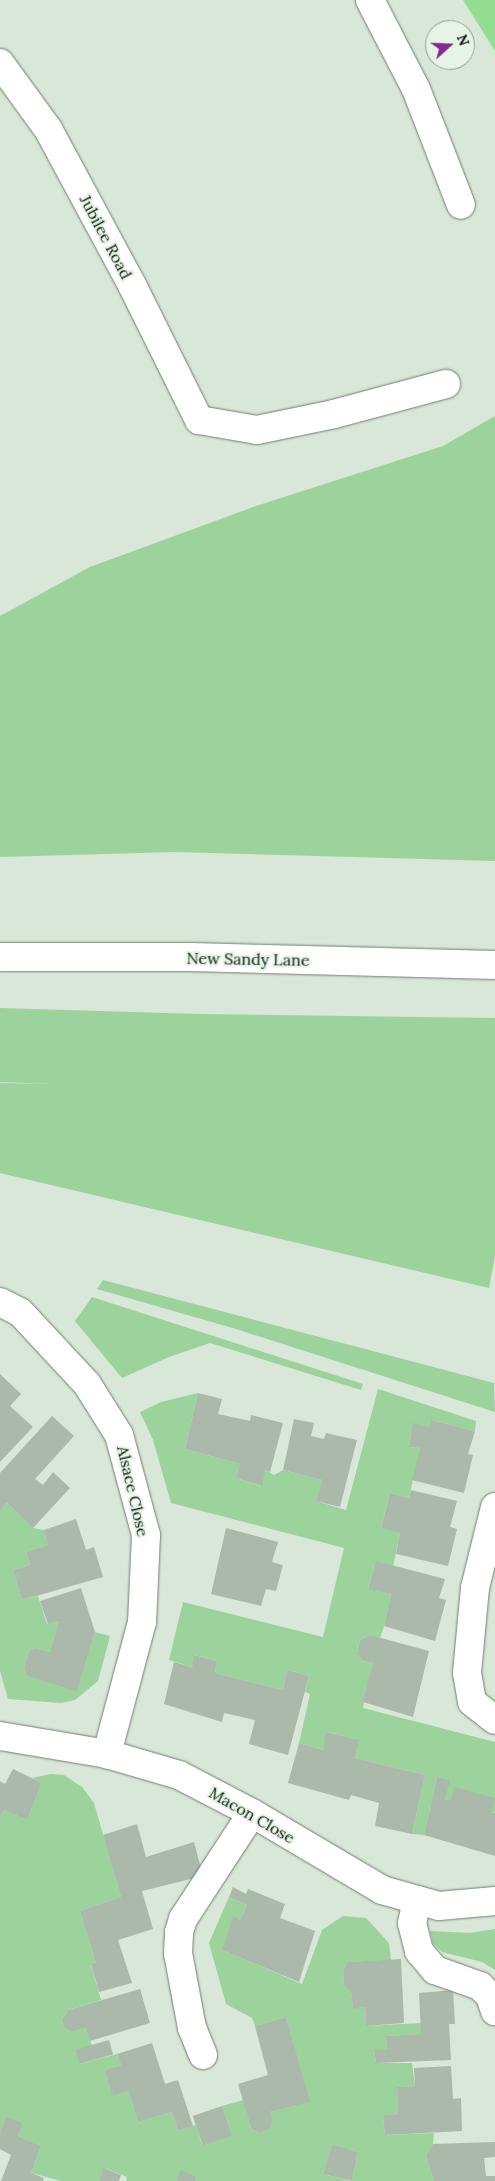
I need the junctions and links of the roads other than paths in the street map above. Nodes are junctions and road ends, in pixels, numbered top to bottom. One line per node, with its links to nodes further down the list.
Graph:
1 (370, 0): 3 (street)
2 (0, 63): 4 (street, Jubilee Road)
3 (461, 205)
4 (446, 384)
5 (0, 957): 6 (street, New Sandy Lane)
6 (495, 965)
7 (0, 1302): 11 (street, Alsace Close)
8 (495, 1507): 9 (street)
9 (495, 1720)
10 (0, 1736): 11 (street, Macon Close)
11 (107, 1754): 12 (street, Macon Close)
12 (252, 1813): 13 (street, Macon Close); 16 (street)
13 (418, 1900): 14 (street, Macon Close); 15 (street)
14 (495, 1901)
15 (495, 2011)
16 (203, 2055)

